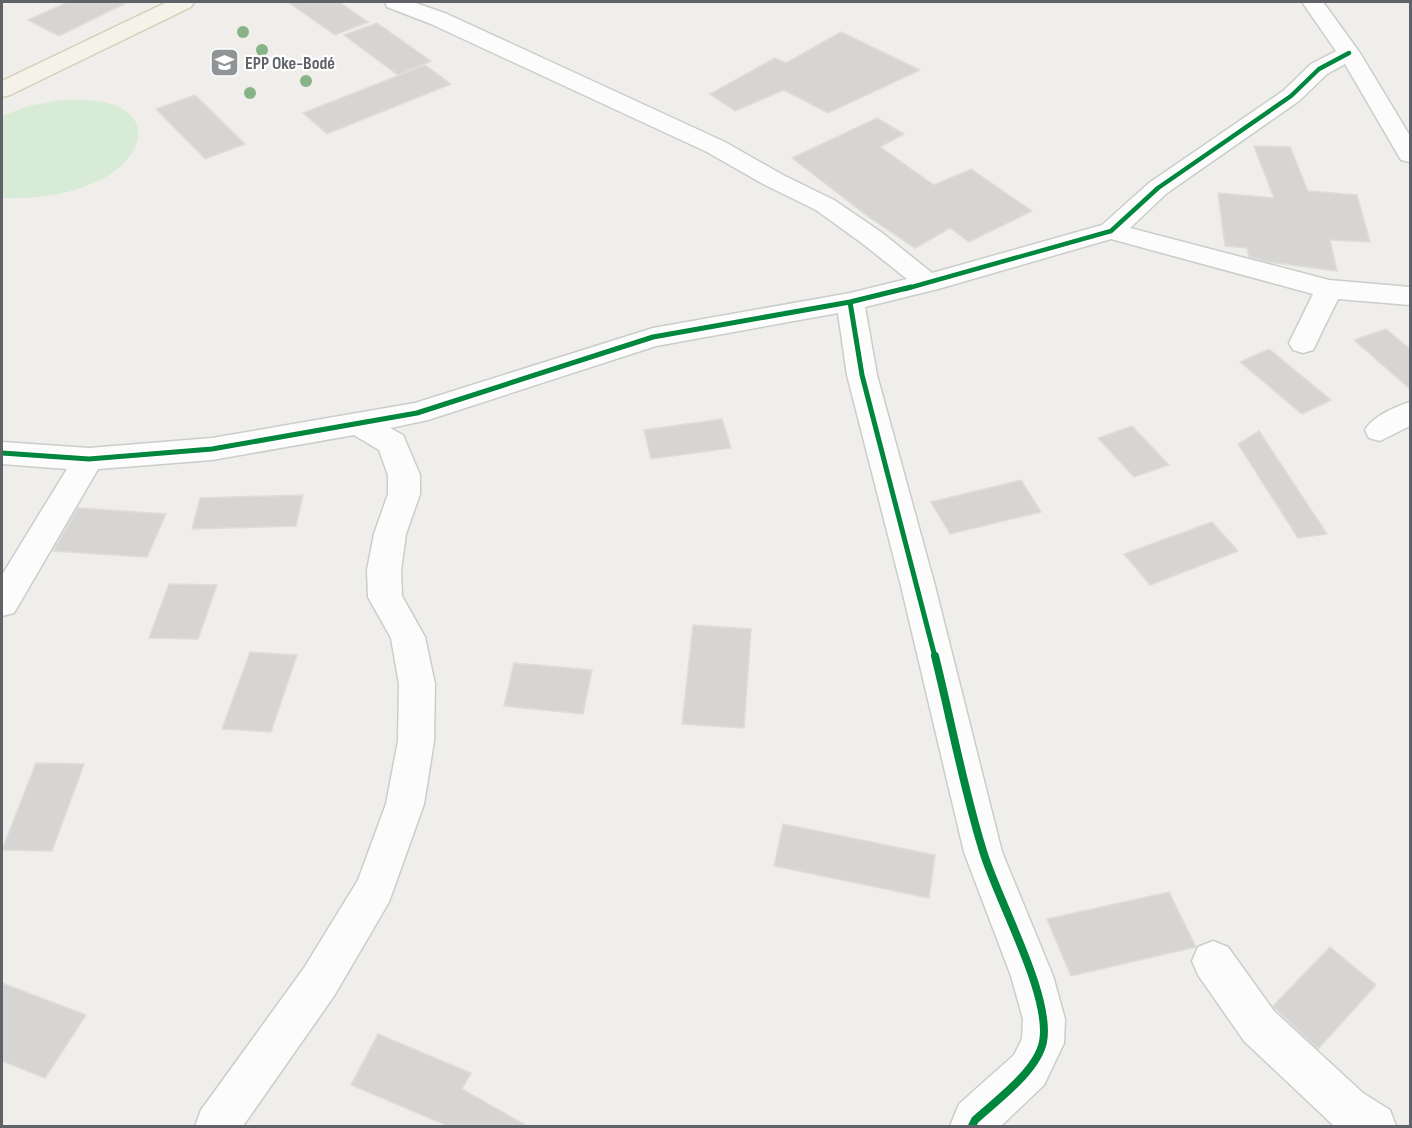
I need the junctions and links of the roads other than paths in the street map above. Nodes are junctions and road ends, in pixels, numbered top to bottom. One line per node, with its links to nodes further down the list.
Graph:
1 (144, 2): 6 (main road)
2 (183, 2): 7 (main road)
3 (395, 2): 10 (street)
4 (1312, 2): 5 (street)
5 (1349, 53): 8 (street); 9 (street)
6 (2, 71)
7 (2, 90)
8 (1410, 155)
9 (1111, 231): 10 (street); 11 (street)
10 (928, 283): 13 (street)
11 (1329, 289): 12 (street); 14 (street)
12 (1410, 296)
13 (850, 302): 15 (street); 25 (street)
14 (1303, 343)
15 (417, 413): 17 (street); 19 (street)
16 (1410, 414): 18 (street)
17 (357, 423): 19 (street); 21 (street)
18 (1380, 430)
19 (392, 443): 24 (street)
20 (2, 453): 21 (street)
21 (89, 459): 22 (street)
22 (2, 603)
23 (1213, 960): 26 (street)
24 (217, 1126)
25 (972, 1126)
26 (1374, 1126)

